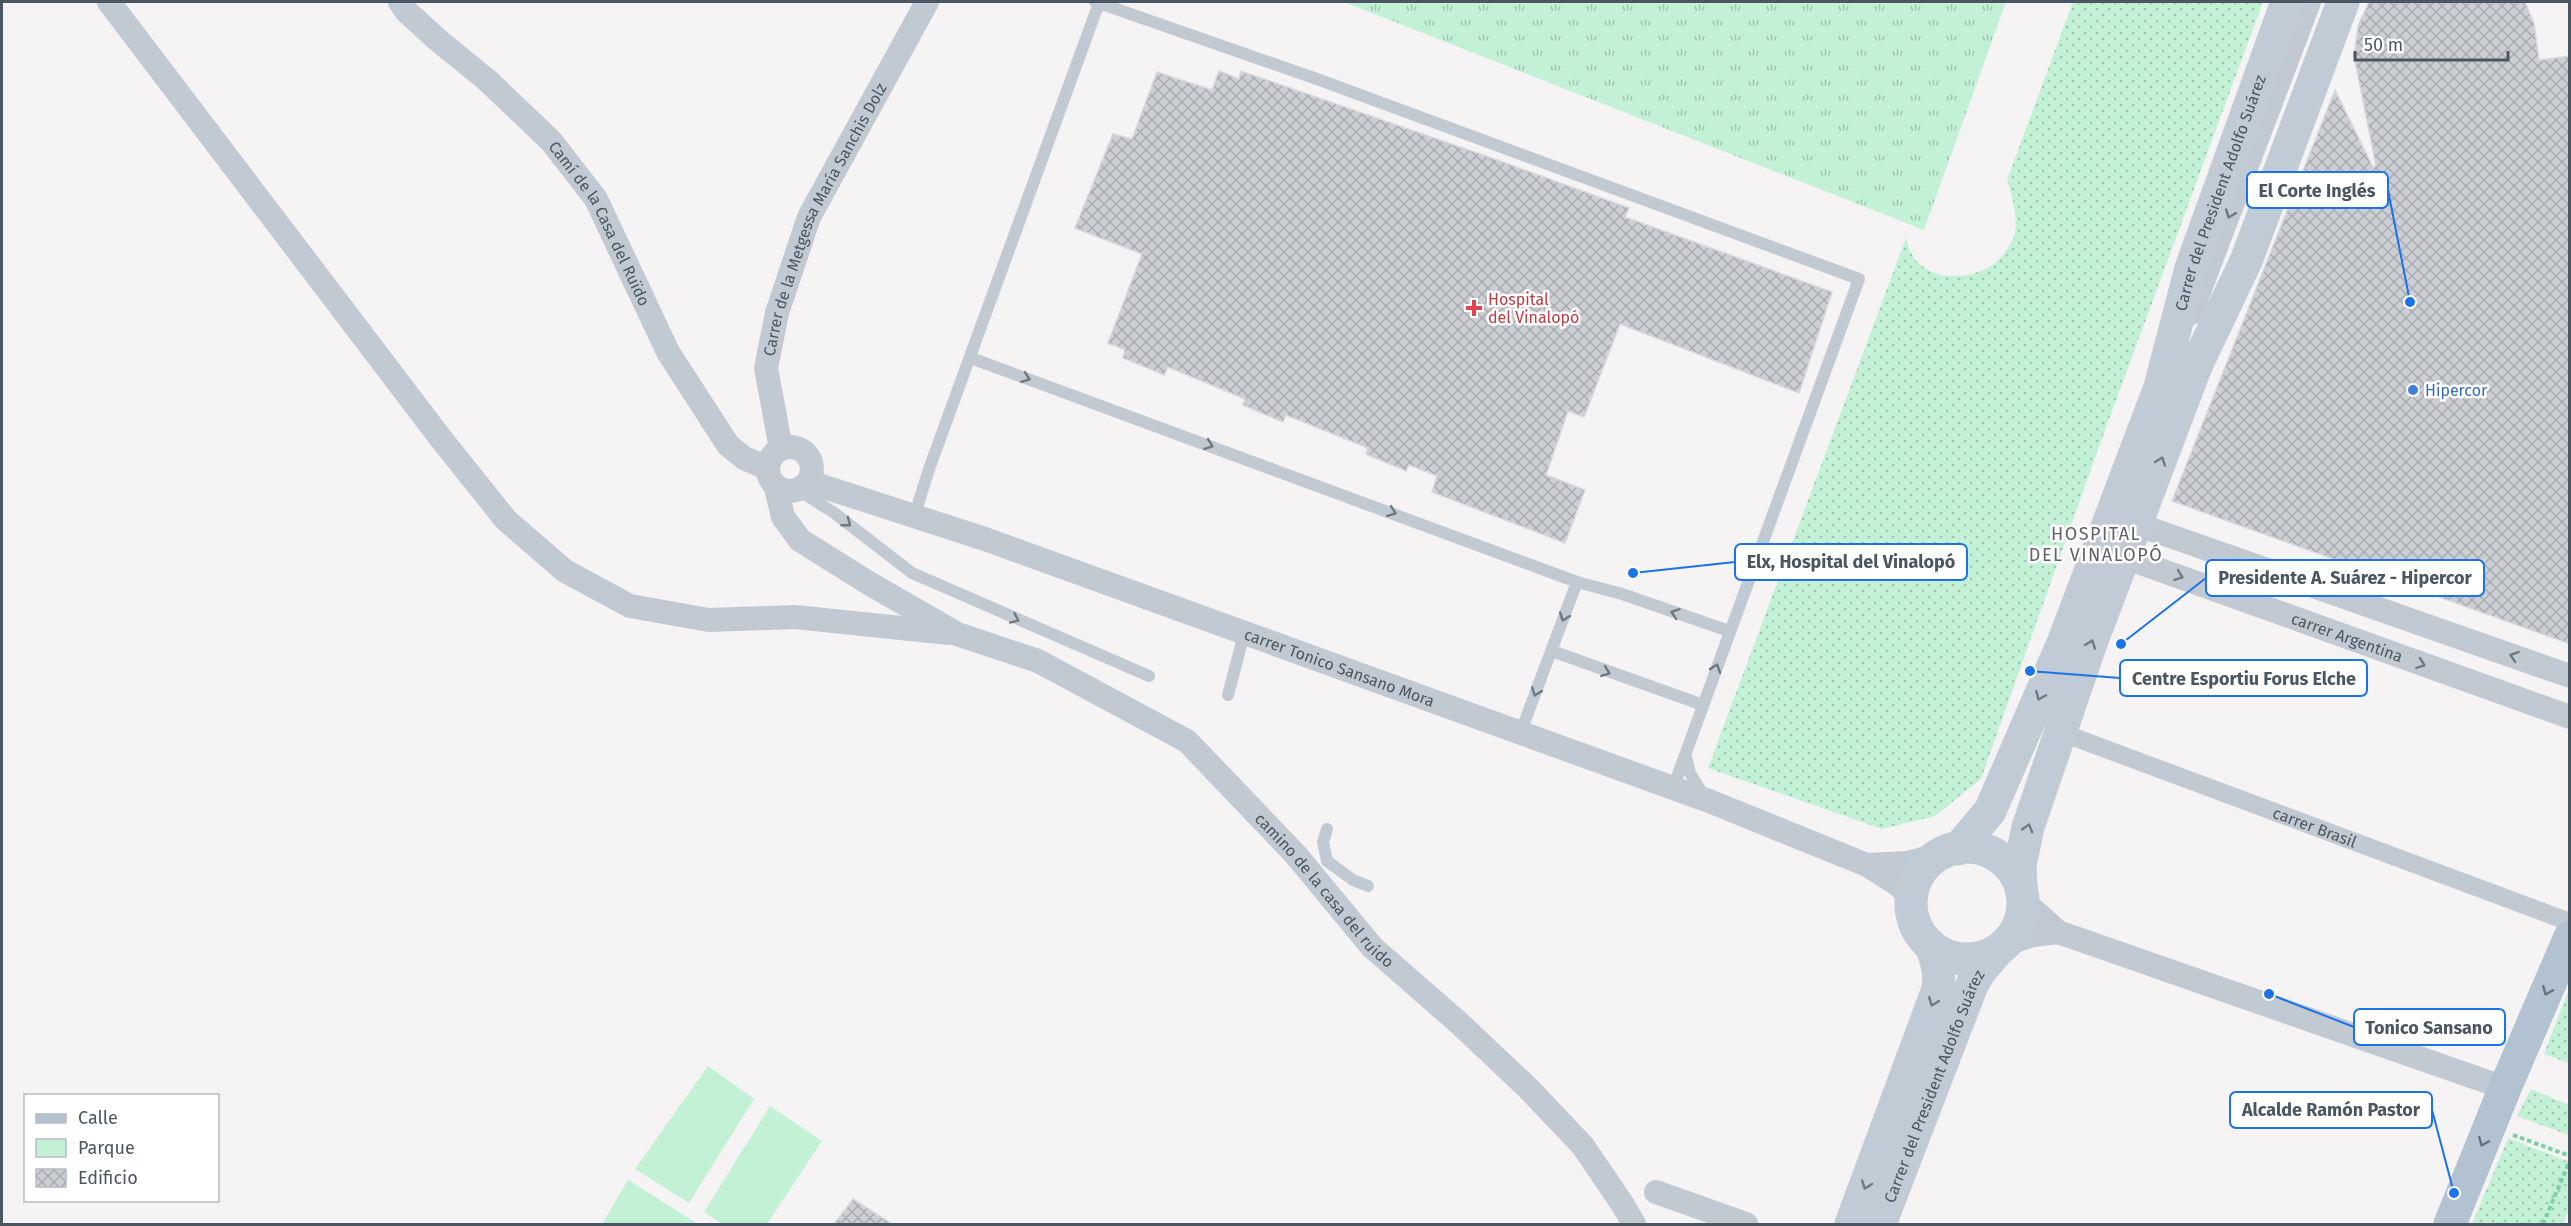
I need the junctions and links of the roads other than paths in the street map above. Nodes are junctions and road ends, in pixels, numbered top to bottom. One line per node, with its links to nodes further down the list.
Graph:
1 (109, 2): 19 (street)
2 (400, 2): 12 (street, Camí de la Casa del Ruïdo)
3 (927, 2): 12 (street, Carrer de la Metgessa María Sanchis Dolz)
4 (1097, 2): 9 (lane); 17 (lane)
5 (2287, 2): 11 (main road, Carrer del President Adolfo Suárez)
6 (2309, 2): 11 (street, Carrer del President Adolfo Suárez, one-way to 11)
7 (2323, 2): 10 (street, Carrer del President Adolfo Suárez)
8 (2343, 2): 10 (main road, Carrer del President Adolfo Suárez)
9 (970, 358): 13 (lane); 16 (lane, one-way to 16)
10 (2196, 366): 14 (main road, Carrer del President Adolfo Suárez, one-way to 10)
11 (2160, 387): 32 (main road, Carrer del President Adolfo Suárez, one-way to 32)
12 (786, 475): 13 (street, carrer Tonico Sansano Mora); 19 (street); 21 (lane, one-way to 21)
13 (915, 514): 18 (street, carrer Tonico Sansano Mora)
14 (2136, 524): 15 (main road, Carrer del President Adolfo Suárez); 22 (street, one-way to 14)
15 (2124, 557): 25 (street, carrer Argentina, one-way to 25); 26 (main road, Carrer del President Adolfo Suárez, one-way to 15)
16 (1577, 582): 17 (lane, one-way to 16); 20 (lane, one-way to 20)
17 (1729, 631): 24 (lane, one-way to 17)
18 (1244, 633): 23 (lane); 27 (street, carrer Tonico Sansano Mora)
19 (957, 634): 44 (street, camino de la casa del ruido)
20 (1552, 651): 24 (lane, one-way to 24); 27 (lane, one-way to 27)
21 (1149, 676)
22 (2570, 676)
23 (1228, 695)
24 (1703, 705): 28 (lane)
25 (2570, 717)
26 (2060, 732): 35 (main road, Carrer del President Adolfo Suárez, one-way to 26); 37 (street, carrer Brasil)
27 (1520, 734): 29 (street, carrer Tonico Sansano Mora)
28 (1686, 757): 29 (lane); 30 (lane)
29 (1673, 788): 30 (street, carrer Tonico Sansano Mora)
30 (1709, 801): 33 (street, carrer Tonico Sansano Mora)
31 (1327, 829): 34 (lane)
32 (1950, 851): 33 (street, carrer Tonico Sansano Mora); 35 (main road); 36 (main road)
33 (1866, 865): 36 (street, carrer Tonico Sansano Mora)
34 (1368, 886)
35 (2022, 891): 38 (street); 41 (main road)
36 (1912, 901): 40 (main road)
37 (2570, 922)
38 (2058, 933): 41 (street); 42 (street)
39 (2570, 937): 42 (main road, one-way to 42)
40 (1931, 946): 41 (main road); 46 (main road, Carrer del President Adolfo Suárez, one-way to 46)
41 (2002, 948): 47 (main road, Carrer del President Adolfo Suárez)
42 (2505, 1088): 48 (main road, one-way to 48)
43 (1656, 1192): 45 (street)
44 (1634, 1224)
45 (1746, 1224)
46 (1851, 1224)
47 (1880, 1224)
48 (2450, 1224)

